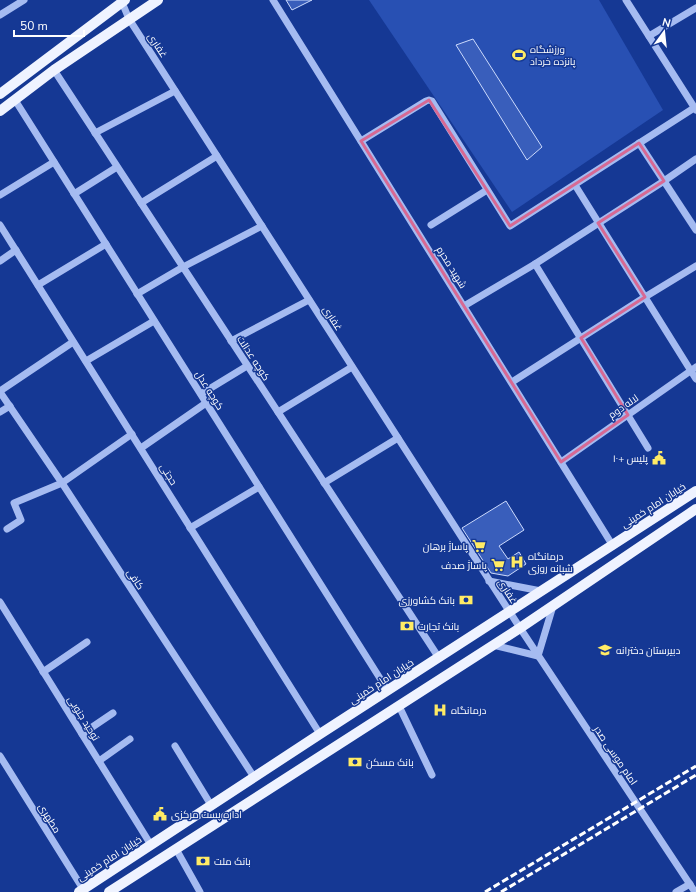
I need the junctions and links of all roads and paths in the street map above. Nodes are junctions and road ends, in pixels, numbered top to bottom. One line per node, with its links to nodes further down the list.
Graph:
1 (24, 0): 7 (street)
2 (158, 0): 8 (main road)
3 (273, 0): 17 (street, شهید محرم)
4 (626, 0): 9 (street)
5 (123, 1): 8 (street, غفاری); 12 (main road)
6 (696, 8): 9 (street)
7 (0, 16)
8 (130, 19): 10 (main road); 11 (street, غفاری)
9 (649, 36): 14 (street)
10 (54, 70): 13 (main road); 16 (street, کوچه عدالت)
11 (175, 91): 16 (street); 19 (street, غفاری)
12 (0, 94)
13 (15, 100): 15 (main road); 21 (street, کوچه عدل)
14 (695, 109): 18 (street)
15 (0, 111)
16 (95, 133): 22 (street, کوچه عدالت)
17 (361, 141): 25 (street); 44 (street, شهید محرم)
18 (639, 143): 23 (street); 24 (street)
19 (217, 156): 28 (street); 31 (street, غفاری)
20 (696, 159): 23 (street)
21 (54, 162): 26 (street, کوچه عدل); 27 (street)
22 (117, 167): 26 (street); 28 (street, کوچه عدالت)
23 (664, 181): 29 (street); 33 (street)
24 (575, 185): 25 (street); 29 (street)
25 (487, 190): 32 (street)
26 (74, 194): 34 (street, کوچه عدل)
27 (0, 195)
28 (141, 203): 39 (street, کوچه عدالت)
29 (598, 222): 37 (street); 42 (street)
30 (0, 225): 35 (street, حجتی)
31 (262, 226): 39 (street); 43 (street, غفاری)
32 (431, 226)
33 (696, 230)
34 (106, 244): 40 (street); 41 (street, کوچه عدل)
35 (16, 250): 36 (street); 40 (street, حجتی)
36 (0, 261)
37 (535, 264): 44 (street); 46 (street)
38 (696, 266): 42 (street)
39 (183, 267): 41 (street); 47 (street, کوچه عدالت)
40 (38, 286): 48 (street, حجتی)
41 (137, 294): 45 (street, کوچه عدل)
42 (645, 297): 46 (street); 52 (street)
43 (309, 300): 47 (street); 51 (street, غفاری)
44 (464, 306): 54 (street, شهید محرم)
45 (154, 321): 49 (street); 56 (street, کوچه عدل)
46 (581, 338): 54 (street); 61 (street)
47 (231, 341): 50 (street, کوچه عدالت)
48 (73, 342): 49 (street, حجتی); 55 (street)
49 (86, 361): 62 (street, حجتی)
50 (248, 366): 56 (street); 60 (street, کوچه عدالت)
51 (352, 367): 60 (street); 63 (street, غفاری)
52 (693, 368): 53 (street); 61 (street, لاله دوم)
53 (696, 379)
54 (512, 382): 66 (street, شهید محرم)
55 (0, 391): 58 (street, کافی)
56 (201, 394): 57 (street, کوچه عدل)
57 (206, 403): 64 (street); 69 (street, کوچه عدل)
58 (10, 406): 59 (street); 67 (street, کافی)
59 (0, 412)
60 (278, 412): 68 (street, کوچه عدالت)
61 (628, 416): 65 (street); 66 (street, لاله دوم)
62 (132, 434): 64 (street, حجتی); 67 (street)
63 (398, 438): 68 (street); 75 (street, غفاری)
64 (141, 448): 72 (street, حجتی)
65 (648, 448)
66 (561, 462): 74 (street, شهید محرم)
67 (62, 483): 73 (street); 96 (street, کافی)
68 (324, 483): 84 (street, کوچه عدالت)
69 (259, 487): 72 (street); 86 (street, کوچه عدل)
70 (696, 491): 74 (main road, خیابان امام خمینی)
71 (696, 509): 78 (main road)
72 (190, 528): 90 (street, حجتی)
73 (7, 529)
74 (613, 546): 76 (main road, خیابان امام خمینی)
75 (489, 581): 76 (street); 79 (street, غفاری)
76 (541, 591): 79 (main road, خیابان امام خمینی)
77 (0, 602): 85 (street, توحید جنوبی)
78 (553, 606): 80 (main road); 83 (street)
79 (509, 612): 80 (street, غفاری); 84 (main road, خیابان امام خمینی)
80 (520, 628): 82 (main road); 83 (street, امام موسی صدر)
81 (87, 642): 85 (street)
82 (493, 645): 83 (street); 87 (main road)
83 (538, 656): 100 (street, امام موسی صدر)
84 (439, 658): 86 (main road, خیابان امام خمینی)
85 (43, 672): 89 (street, توحید جنوبی)
86 (388, 691): 90 (main road, خیابان امام خمینی)
87 (399, 706): 95 (street); 99 (main road)
88 (113, 713): 89 (street)
89 (82, 734): 94 (street, توحید جنوبی)
90 (320, 734): 96 (main road, خیابان امام خمینی)
91 (130, 739): 94 (street)
92 (175, 746): 97 (street)
93 (0, 756): 101 (street, مطهری)
94 (99, 761): 98 (street, توحید جنوبی)
95 (432, 775)
96 (254, 777): 97 (main road, خیابان امام خمینی)
97 (211, 805): 98 (main road, خیابان امام خمینی)
98 (151, 845): 101 (main road, خیابان امام خمینی)
99 (176, 849): 102 (main road); 103 (street)
100 (690, 884): 104 (street); 105 (street, امام موسی صدر)
101 (81, 891)
102 (109, 892)
103 (200, 892)
104 (676, 892)
105 (696, 892)

